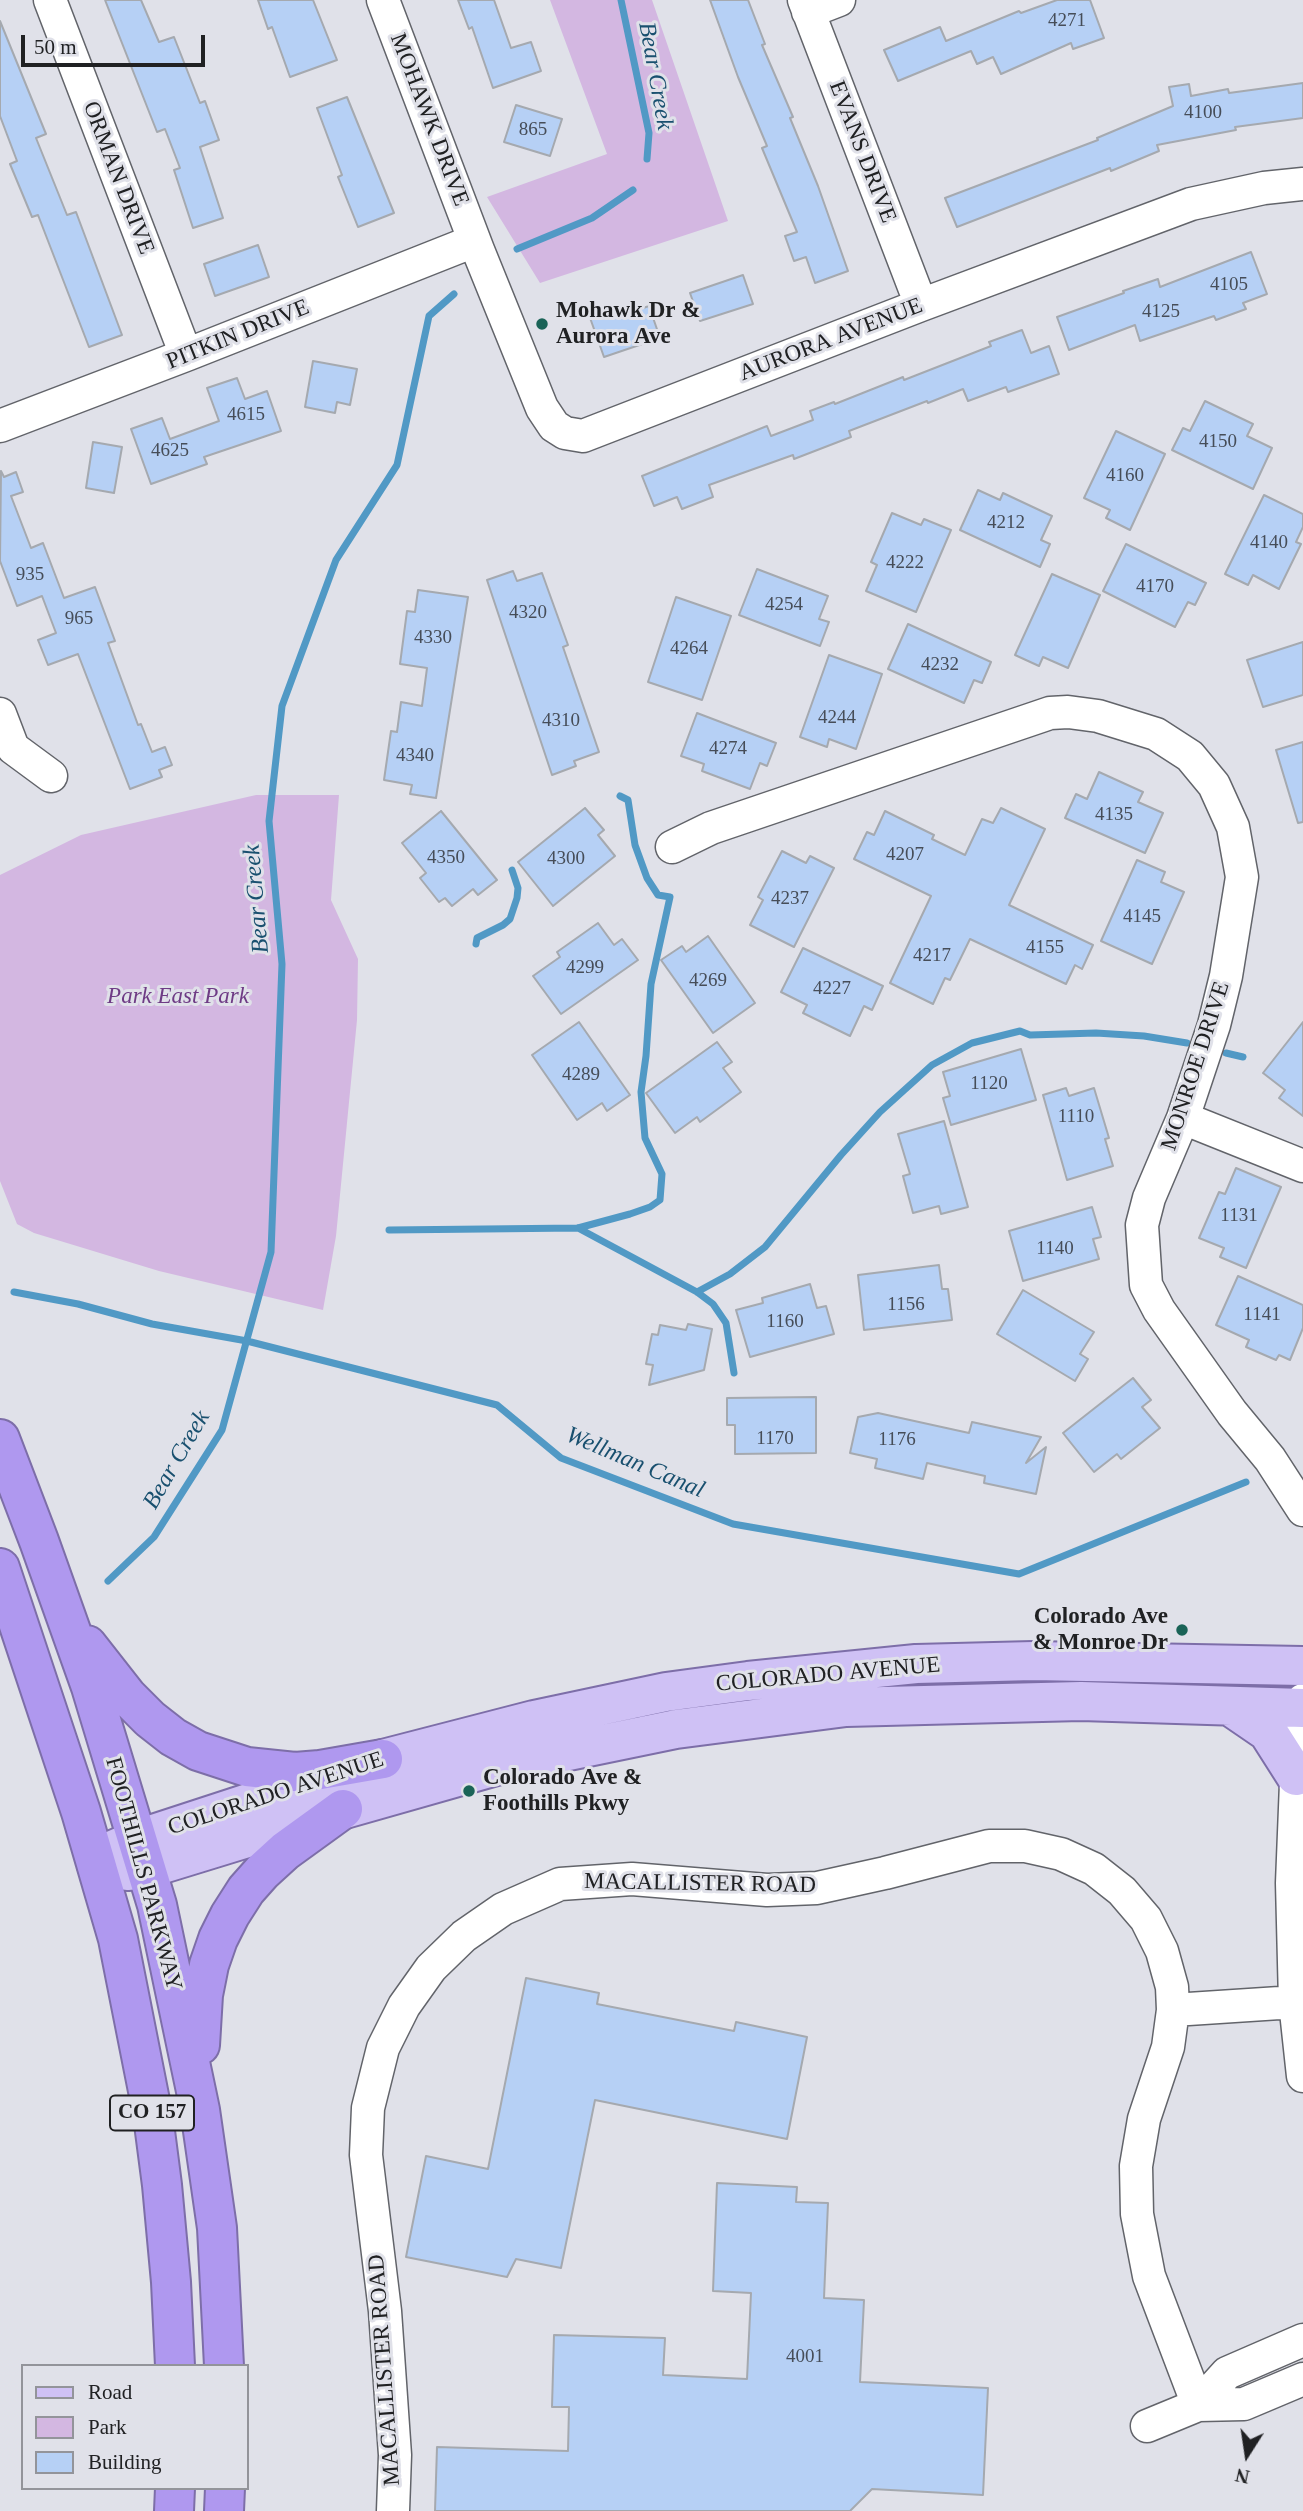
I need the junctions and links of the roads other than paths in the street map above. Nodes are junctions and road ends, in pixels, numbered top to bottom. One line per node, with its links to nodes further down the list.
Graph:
1 (50, 0): 8 (street, ORMAN DRIVE)
2 (383, 0): 6 (street, MOHAWK DRIVE)
3 (839, 0): 4 (street)
4 (806, 6): 7 (street, EVANS DRIVE)
5 (1303, 184): 7 (street, AURORA AVENUE)
6 (474, 240): 7 (street, AURORA AVENUE); 8 (street, PITKIN DRIVE)
7 (921, 305)
8 (186, 355): 9 (street, PITKIN DRIVE)
9 (0, 426)
10 (0, 714): 11 (street)
11 (51, 776)
12 (672, 847): 13 (street, MONROE DRIVE)
13 (1183, 1118): 14 (street); 16 (street, MONROE DRIVE)
14 (1303, 1167)
15 (0, 1439): 17 (highway, FOOTHILLS PARKWAY / CO 157)
16 (1303, 1510)
17 (39, 1541): 22 (highway); 25 (highway, FOOTHILLS PARKWAY / CO 157)
18 (0, 1568): 26 (highway, FOOTHILLS PARKWAY / CO 157)
19 (1303, 1666): 22 (main road, COLORADO AVENUE)
20 (1302, 1705): 21 (main road, COLORADO AVENUE); 23 (street)
21 (1230, 1706): 23 (main road); 24 (main road, COLORADO AVENUE)
22 (383, 1759): 25 (main road, COLORADO AVENUE)
23 (1296, 1776): 27 (street)
24 (343, 1810): 25 (main road, COLORADO AVENUE); 30 (highway)
25 (142, 1854): 26 (main road, COLORADO AVENUE); 30 (highway, FOOTHILLS PARKWAY / CO 157)
26 (97, 1865): 32 (highway, FOOTHILLS PARKWAY / CO 157)
27 (1295, 2002): 28 (street); 29 (street)
28 (1172, 2010): 35 (street, MACALLISTER ROAD); 41 (street, MACALLISTER ROAD)
29 (1303, 2076)
30 (200, 2110): 33 (highway, FOOTHILLS PARKWAY / CO 157)
31 (1303, 2340): 35 (street)
32 (175, 2364)
33 (224, 2364)
34 (1303, 2379): 35 (street)
35 (1198, 2404): 36 (street)
36 (1147, 2426)
37 (175, 2490): 39 (highway)
38 (225, 2490): 40 (highway)
39 (174, 2511)
40 (225, 2511)
41 (393, 2511)

